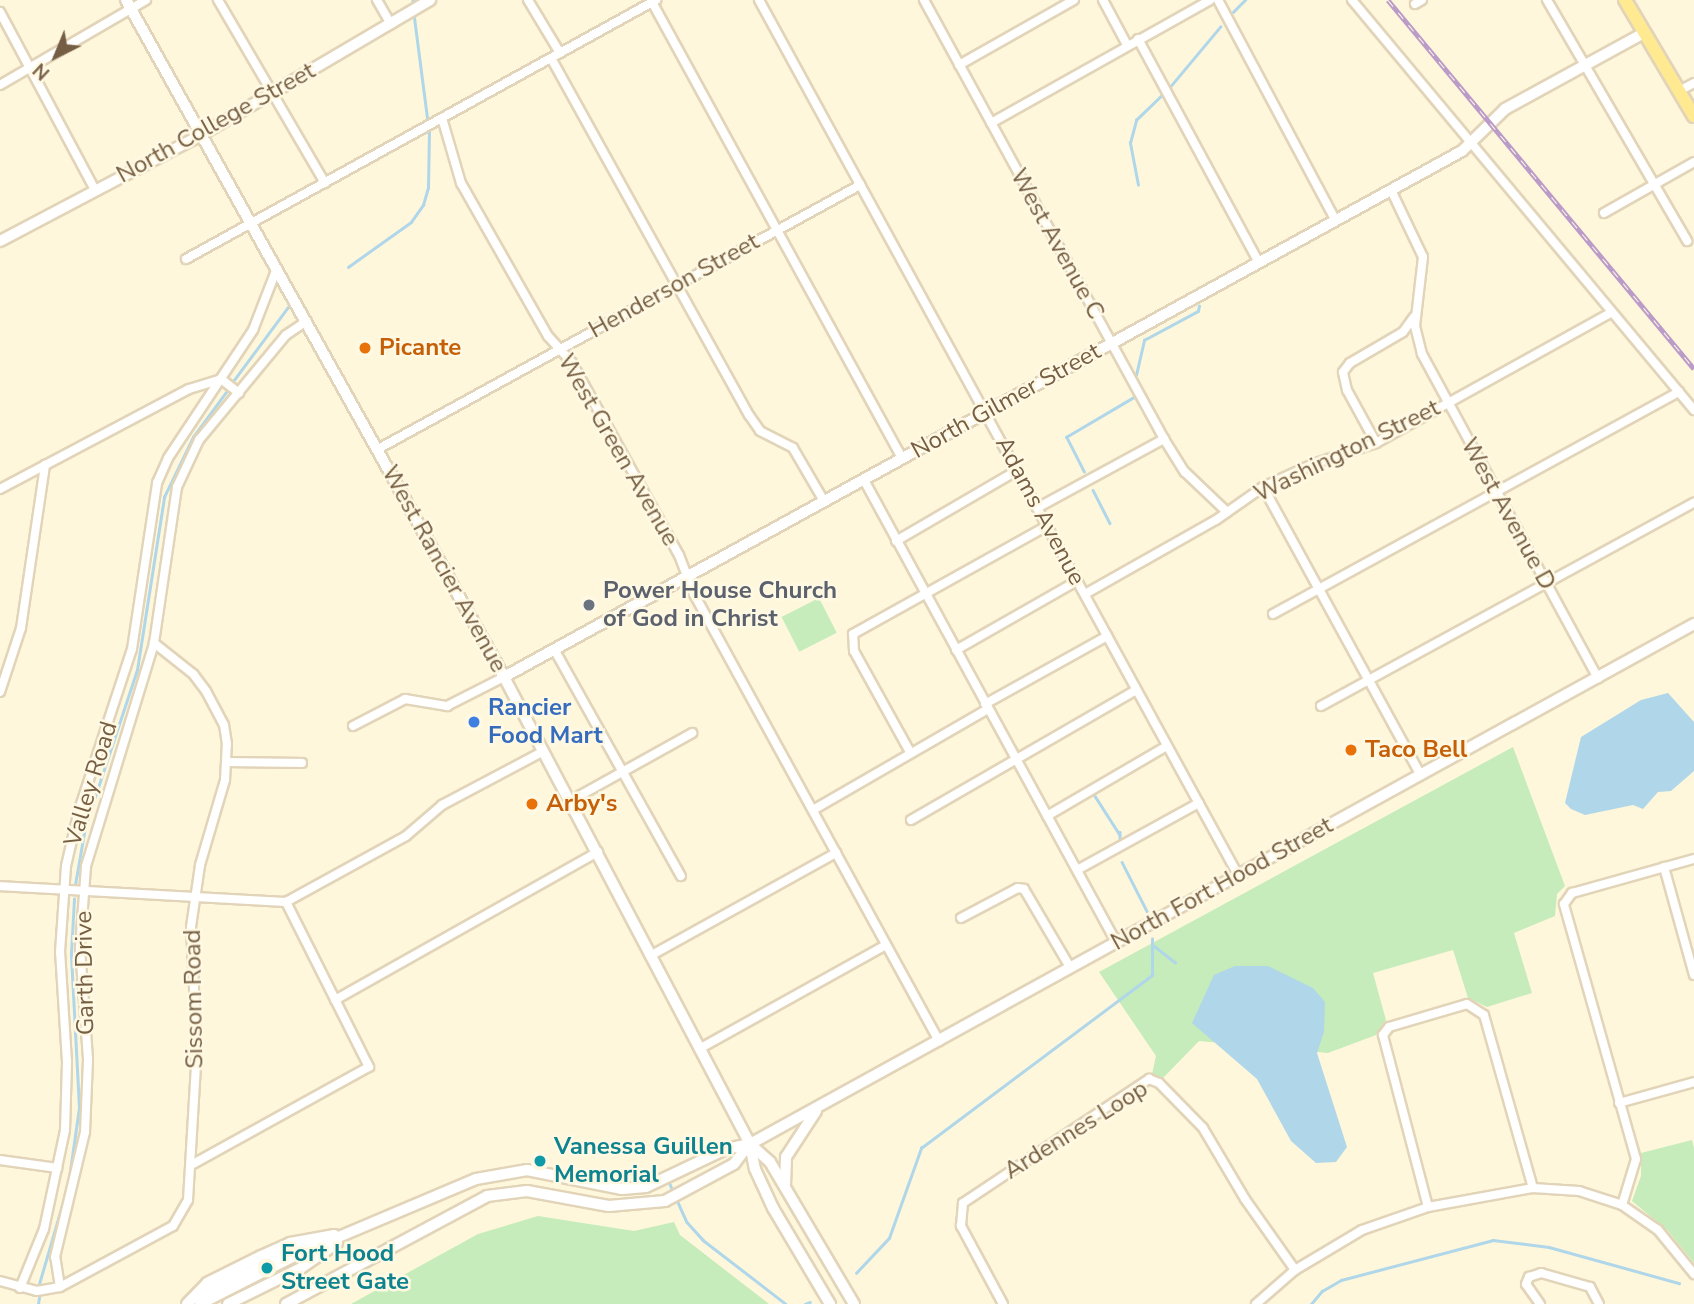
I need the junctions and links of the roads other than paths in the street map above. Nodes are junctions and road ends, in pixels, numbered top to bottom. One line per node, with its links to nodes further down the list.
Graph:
1 (146, 0): 16 (street)
2 (218, 0): 30 (street)
3 (377, 0): 18 (street)
4 (528, 0): 22 (street)
5 (759, 0): 38 (street, Adams Avenue)
6 (924, 0): 24 (street, West Avenue C)
7 (1074, 0): 24 (street)
8 (1102, 0): 21 (street)
9 (1210, 0): 20 (street)
10 (1218, 0): 43 (street)
11 (1352, 0): 35 (street)
12 (1547, 0): 25 (street)
13 (1625, 0): 19 (main road)
14 (654, 1): 22 (street); 45 (street)
15 (425, 3): 18 (street, North College Street)
16 (128, 5): 26 (street); 34 (main road, West Rancier Avenue)
17 (0, 12): 26 (street)
18 (395, 21): 30 (street, North College Street)
19 (1644, 33): 25 (street, North Gilmer Street); 29 (main road)
20 (1138, 39): 21 (street); 49 (street)
21 (1127, 45): 33 (street)
22 (560, 52): 23 (street)
23 (551, 58): 32 (street); 51 (street)
24 (959, 65): 33 (street, West Avenue C)
25 (1584, 66): 35 (street, North Gilmer Street); 39 (street)
26 (31, 68): 28 (street); 40 (street)
27 (1694, 83): 29 (street)
28 (0, 85)
29 (1679, 91): 31 (main road)
30 (274, 94): 34 (street, North College Street); 37 (street)
31 (1694, 116)
32 (438, 120): 37 (street); 56 (street, West Green Avenue)
33 (991, 123): 55 (street, West Avenue C)
34 (201, 135): 40 (street, North College Street); 44 (main road, West Rancier Avenue)
35 (1469, 143): 41 (street, North Gilmer Street); 52 (street)
36 (1694, 162): 39 (street)
37 (325, 183): 44 (street)
38 (860, 185): 45 (street, Henderson Street); 62 (street, Adams Avenue)
39 (1654, 185): 42 (street); 47 (street)
40 (95, 190): 46 (street, North College Street)
41 (1391, 190): 43 (street, North Gilmer Street); 53 (street, West Avenue D)
42 (1604, 214)
43 (1335, 219): 49 (street, North Gilmer Street)
44 (250, 225): 48 (street); 50 (main road, West Rancier Avenue)
45 (777, 229): 51 (street, Henderson Street); 66 (street)
46 (0, 241)
47 (1687, 241)
48 (186, 259)
49 (1258, 261): 55 (street, North Gilmer Street)
50 (277, 268): 54 (main road, West Rancier Avenue); 57 (street)
51 (677, 285): 56 (street, Henderson Street); 73 (street)
52 (1611, 313): 58 (street); 60 (street, Washington Street)
53 (1416, 315): 60 (street, West Avenue D); 64 (street)
54 (307, 321): 59 (street, Garth Drive); 65 (main road, West Rancier Avenue)
55 (1112, 343): 62 (street, North Gilmer Street); 63 (street, West Avenue C)
56 (561, 349): 65 (street, Henderson Street); 79 (street, West Green Avenue)
57 (221, 379): 59 (street); 67 (street); 121 (street, Valley Road)
58 (1679, 392): 61 (street); 72 (street)
59 (239, 393): 88 (street, Garth Drive)
60 (1447, 403): 64 (street, Washington Street); 72 (street, West Avenue D)
61 (1694, 410)
62 (986, 413): 66 (street, North Gilmer Street); 68 (street, Adams Avenue)
63 (1164, 439): 75 (street); 76 (street, West Avenue C)
64 (1376, 443): 70 (street, Washington Street)
65 (378, 449): 91 (main road, West Rancier Avenue)
66 (902, 458): 69 (street, North Gilmer Street)
67 (45, 465): 71 (street); 95 (street)
68 (1018, 470): 75 (street, Adams Avenue); 78 (street)
69 (864, 480): 73 (street, North Gilmer Street); 78 (street)
70 (1263, 487): 76 (street, Washington Street); 82 (street)
71 (0, 489)
72 (1495, 493): 81 (street, West Avenue D); 82 (street)
73 (824, 501): 79 (street, North Gilmer Street)
74 (1694, 503): 81 (street)
75 (1037, 508): 77 (street, Adams Avenue)
76 (1227, 512): 84 (street, Washington Street)
77 (1047, 526): 80 (street, Adams Avenue); 83 (street)
78 (897, 541): 83 (street)
79 (687, 577): 89 (street, North Gilmer Street); 110 (street, West Green Avenue)
80 (1077, 581): 84 (street, Adams Avenue); 90 (street)
81 (1546, 584): 92 (street, West Avenue D); 93 (street)
82 (1319, 589): 85 (street); 93 (street)
83 (925, 594): 90 (street); 102 (street)
84 (1084, 594): 87 (street, Adams Avenue)
85 (1273, 614)
86 (1694, 624): 92 (main road, North Fort Hood Street)
87 (1107, 636): 94 (street, Adams Avenue); 97 (street)
88 (154, 643): 104 (street, Sissom Road); 122 (street, Garth Drive)
89 (554, 649): 91 (street, North Gilmer Street); 106 (street)
90 (956, 650): 97 (street)
91 (504, 677): 98 (street, North Gilmer Street); 101 (main road, West Rancier Avenue)
92 (1598, 678): 107 (main road, North Fort Hood Street)
93 (1369, 680): 96 (street); 107 (street)
94 (1136, 690): 100 (street, Adams Avenue); 103 (street)
95 (0, 692)
96 (1321, 706)
97 (987, 707): 102 (street); 103 (street)
98 (353, 726)
99 (692, 733): 106 (street)
100 (1167, 746): 109 (street, Adams Avenue); 111 (street)
101 (544, 751): 108 (main road, West Rancier Avenue); 124 (street)
102 (910, 752): 110 (street)
103 (1016, 759): 111 (street); 112 (street)
104 (228, 762): 105 (street); 123 (street, Sissom Road)
105 (302, 763)
106 (622, 771): 108 (street); 119 (street)
107 (1421, 775): 118 (main road, North Fort Hood Street)
108 (570, 801): 113 (main road, West Rancier Avenue)
109 (1199, 803): 117 (street); 118 (street, Adams Avenue)
110 (813, 810): 114 (street, West Green Avenue)
111 (1047, 816): 117 (street)
112 (911, 820)
113 (598, 852): 128 (main road, West Rancier Avenue); 131 (street)
114 (836, 853): 127 (street, West Green Avenue); 128 (street)
115 (1694, 859): 116 (street)
116 (1664, 867): 130 (street); 135 (street)
117 (1077, 870): 126 (street)
118 (1238, 875): 126 (main road, North Fort Hood Street)
119 (681, 876)
120 (0, 886): 121 (street)
121 (62, 892): 122 (street); 140 (street, Valley Road)
122 (84, 893): 123 (street); 149 (street, Garth Drive)
123 (195, 899): 124 (street); 139 (street, Sissom Road)
124 (286, 902): 131 (street)
125 (961, 918): 129 (street)
126 (1116, 942): 129 (main road, North Fort Hood Street)
127 (886, 945): 132 (street, West Green Avenue); 133 (street)
128 (650, 957): 133 (main road, West Rancier Avenue)
129 (1070, 967): 132 (main road, North Fort Hood Street)
130 (1694, 975)
131 (335, 1000): 139 (street)
132 (939, 1041): 136 (main road, North Fort Hood Street)
133 (699, 1049): 137 (main road, West Rancier Avenue)
134 (1694, 1082): 135 (street)
135 (1619, 1103): 143 (street)
136 (816, 1111): 137 (main road, North Fort Hood Street); 141 (street)
137 (750, 1144): 141 (street); 145 (street, North Fort Hood Street); 155 (street, North Fort Hood Street); 156 (street)
138 (0, 1160): 140 (street)
139 (193, 1164): 149 (street, Sissom Road)
140 (57, 1168): 150 (street, Valley Road)
141 (785, 1187): 157 (street)
142 (1533, 1188): 143 (street); 144 (street); 144 (street)
143 (1622, 1205): 147 (street)
144 (1428, 1207): 146 (street)
145 (355, 1231): 151 (street); 152 (street); 153 (street); 154 (street)
146 (1295, 1270): 158 (street, Ardennes Loop); 159 (street)
147 (1694, 1274)
148 (0, 1281): 150 (street)
149 (60, 1287): 150 (street)
150 (20, 1288)
151 (189, 1304)
152 (200, 1304)
153 (213, 1304)
154 (228, 1304)
155 (286, 1304)
156 (830, 1304)
157 (854, 1304)
158 (1003, 1304)
159 (1256, 1304)
160 (1540, 1304): 161 (street)
161 (1599, 1304)

